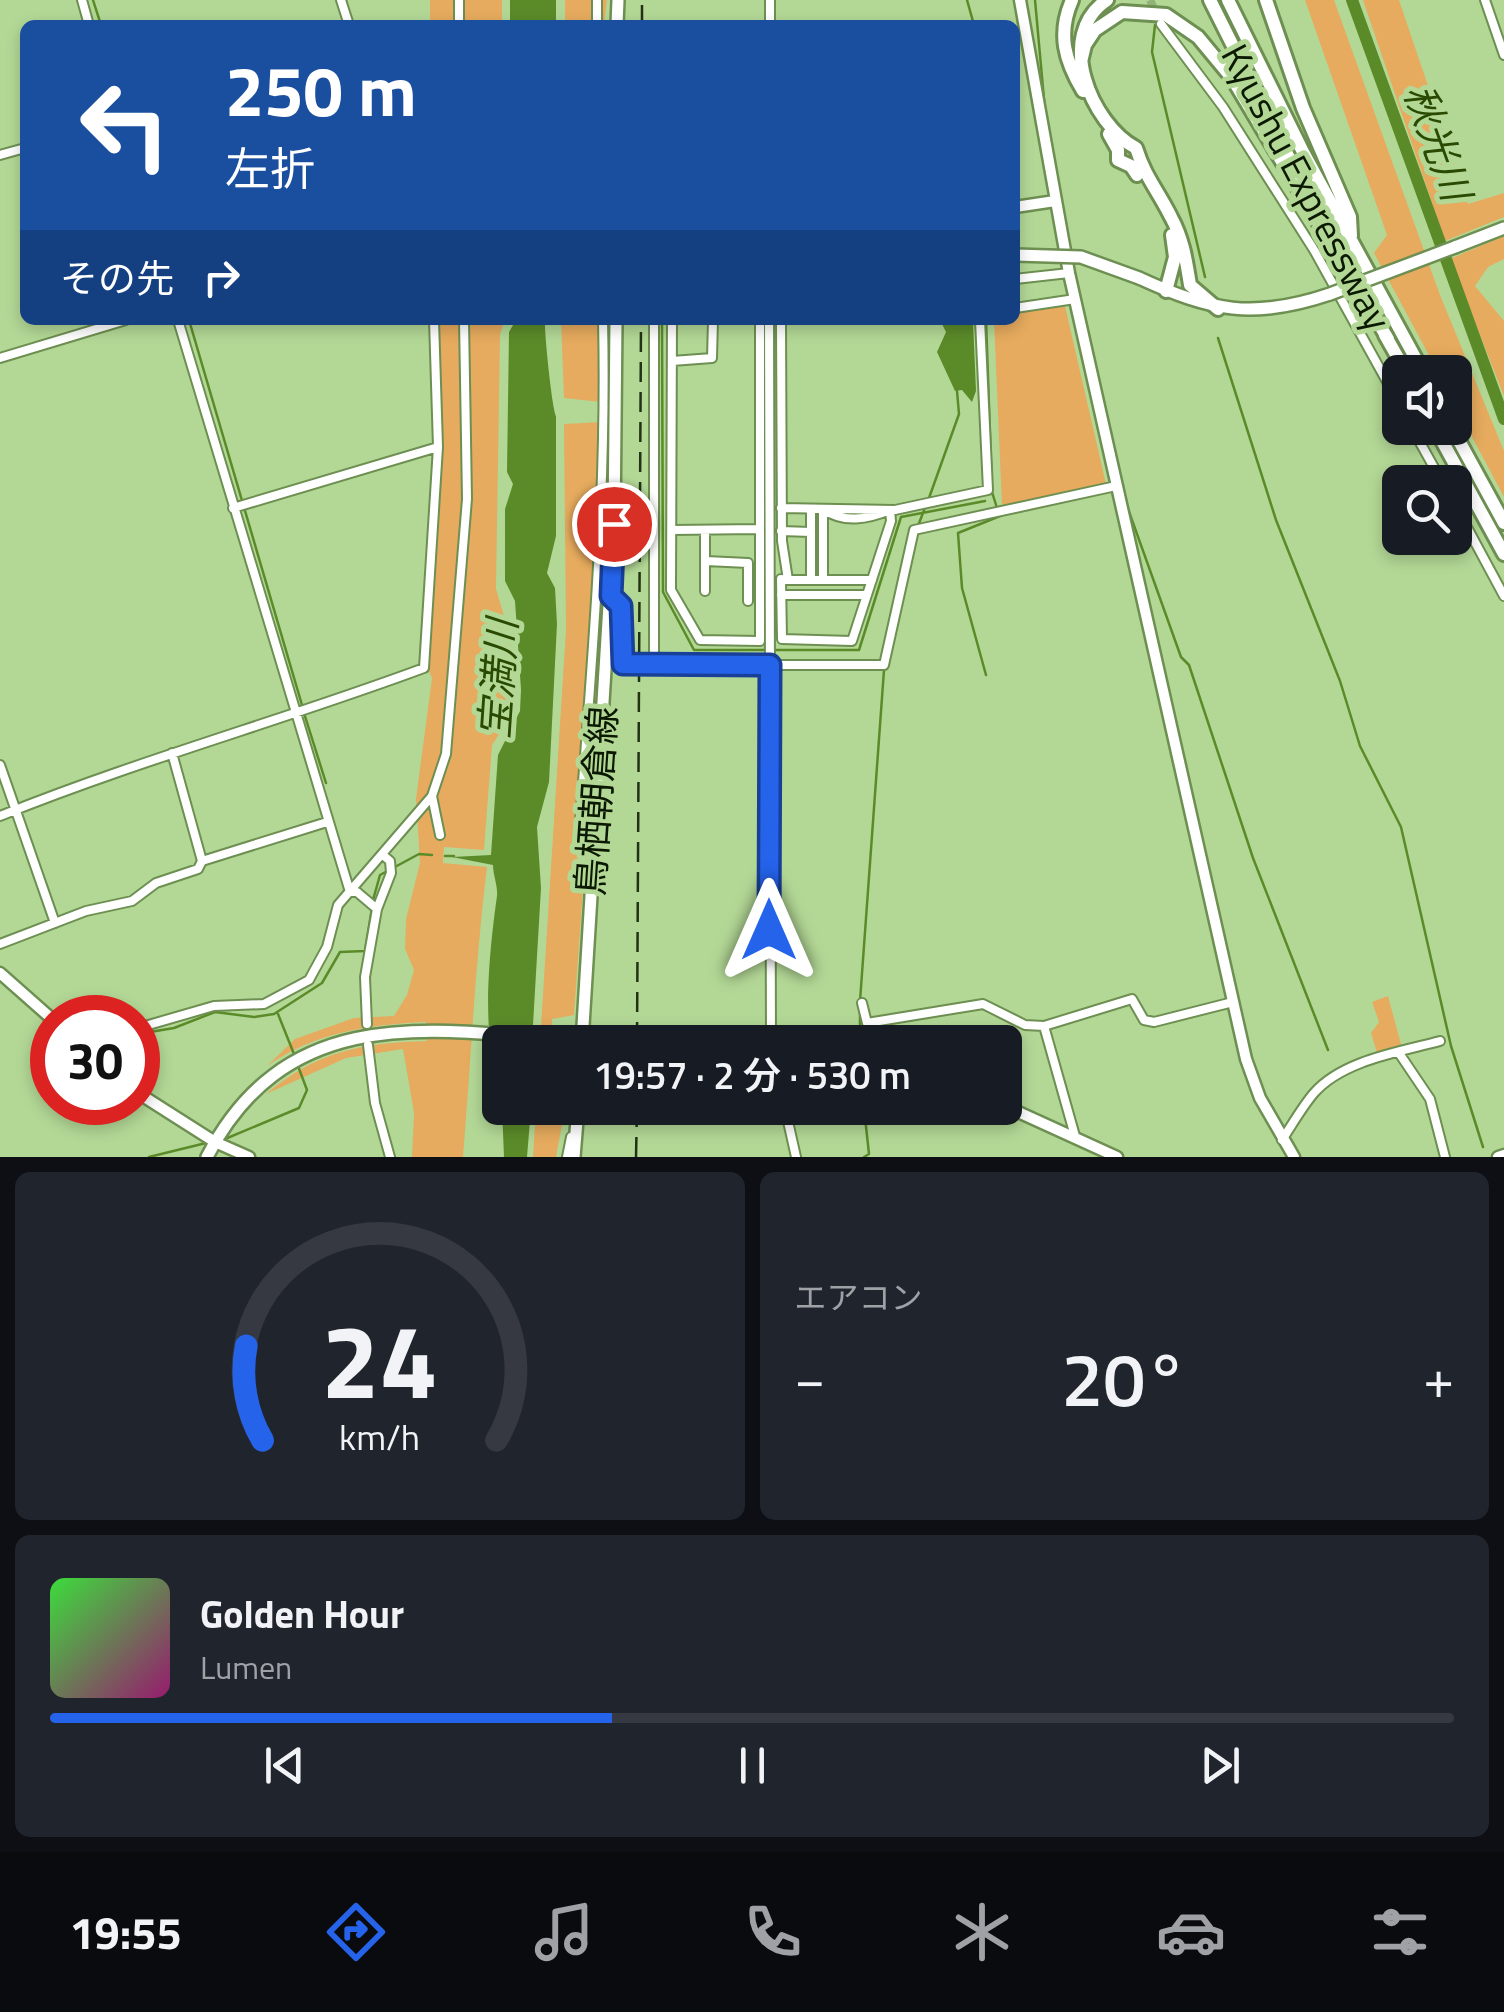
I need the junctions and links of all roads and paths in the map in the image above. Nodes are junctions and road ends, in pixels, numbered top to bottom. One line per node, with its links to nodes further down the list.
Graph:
1 (1020, 0): 15 (street)
2 (1072, 0): 12 (highway)
3 (1093, 0): 12 (highway)
4 (1107, 0): 11 (highway)
5 (1210, 0): 40 (highway, Kyushu Expressway)
6 (1228, 0): 18 (highway, Kyushu Expressway)
7 (1266, 0): 18 (highway)
8 (1486, 0): 10 (street)
9 (1161, 24): 45 (street)
10 (1504, 55)
11 (1080, 66): 13 (highway); 40 (highway)
12 (1082, 90): 13 (highway)
13 (1122, 147): 14 (highway)
14 (1134, 163): 19 (highway); 23 (highway)
15 (1055, 201): 16 (street); 21 (street)
16 (1020, 206)
17 (1504, 228): 26 (main road, bridge)
18 (1351, 240): 42 (highway, Kyushu Expressway)
19 (1183, 246): 23 (highway); 26 (highway)
20 (1020, 255): 23 (main road, bridge)
21 (1069, 272): 22 (street); 24 (street)
22 (1020, 278)
23 (1166, 290): 26 (main road)
24 (1075, 299): 25 (street); 49 (street)
25 (1020, 307)
26 (1218, 308)
27 (109, 325): 43 (street)
28 (180, 325): 50 (street)
29 (434, 325): 48 (street)
30 (464, 325): 81 (street)
31 (603, 325): 86 (street)
32 (616, 325): 71 (main road, 鳥栖朝倉線)
33 (654, 325): 76 (street)
34 (672, 325): 44 (street)
35 (713, 325): 44 (street)
36 (760, 325): 56 (street)
37 (770, 325): 65 (street)
38 (781, 325): 51 (street)
39 (980, 325): 54 (street)
40 (1388, 339): 41 (highway, Kyushu Expressway)
41 (1397, 355)
42 (1414, 355)
43 (0, 358)
44 (672, 360): 57 (street)
45 (1382, 373)
46 (1445, 445): 62 (highway)
47 (1461, 445): 55 (highway)
48 (438, 447): 50 (street); 78 (street)
49 (1116, 486): 77 (street); 95 (street)
50 (240, 506): 78 (street)
51 (781, 508): 52 (street); 59 (street)
52 (811, 509): 53 (street); 60 (street)
53 (824, 509): 54 (street); 68 (street)
54 (890, 510): 69 (street)
55 (1504, 524)
56 (759, 529): 58 (street); 64 (street)
57 (672, 530): 58 (street); 64 (street)
58 (705, 530): 63 (street)
59 (781, 532): 60 (street); 66 (street)
60 (811, 532): 67 (street)
61 (1472, 537): 74 (street)
62 (1504, 554)
63 (706, 561): 70 (street); 75 (street)
64 (759, 579): 65 (street)
65 (770, 579): 66 (street); 77 (street)
66 (784, 580): 67 (street); 72 (street)
67 (811, 580): 68 (street)
68 (823, 580): 69 (street)
69 (872, 580): 73 (street)
70 (705, 590)
71 (611, 596): 76 (street); 86 (main road, 鳥栖朝倉線)
72 (781, 596): 73 (street); 73 (street)
73 (868, 596)
74 (1504, 596)
75 (748, 601)
76 (693, 662): 77 (street)
77 (766, 662): 100 (street)
78 (302, 713): 79 (street); 84 (street)
79 (172, 753): 82 (street); 88 (street)
80 (0, 765): 82 (street)
81 (432, 796): 85 (street); 87 (street)
82 (16, 810): 83 (street); 91 (street)
83 (0, 816)
84 (327, 822): 88 (street); 89 (street)
85 (440, 835)
86 (592, 846): 99 (main road, 鳥栖朝倉線)
87 (384, 856): 89 (street); 90 (street)
88 (202, 861): 91 (street)
89 (350, 892): 90 (street); 97 (street)
90 (377, 908): 98 (street)
91 (54, 923): 92 (street)
92 (0, 944)
93 (0, 972): 94 (street)
94 (30, 1000)
95 (1233, 1002): 101 (street); 111 (street)
96 (862, 1003): 101 (street)
97 (160, 1022)
98 (367, 1024)
99 (582, 1025)
100 (771, 1025)
101 (1044, 1026): 110 (street)
102 (482, 1036): 112 (main road, 鳥栖朝倉線)
103 (1440, 1041): 105 (street)
104 (368, 1045): 116 (street)
105 (1398, 1053): 111 (street); 121 (street)
106 (160, 1106): 112 (street)
107 (1022, 1114): 110 (street)
108 (575, 1125): 117 (main road)
109 (789, 1125): 118 (street)
110 (1081, 1140): 119 (street); 120 (street)
111 (1282, 1140): 113 (street)
112 (215, 1142): 114 (main road, 鳥栖朝倉線); 115 (street)
113 (1290, 1156)
114 (207, 1157)
115 (249, 1157)
116 (390, 1157)
117 (570, 1157)
118 (796, 1157)
119 (1086, 1157)
120 (1117, 1157)
121 (1445, 1157)

